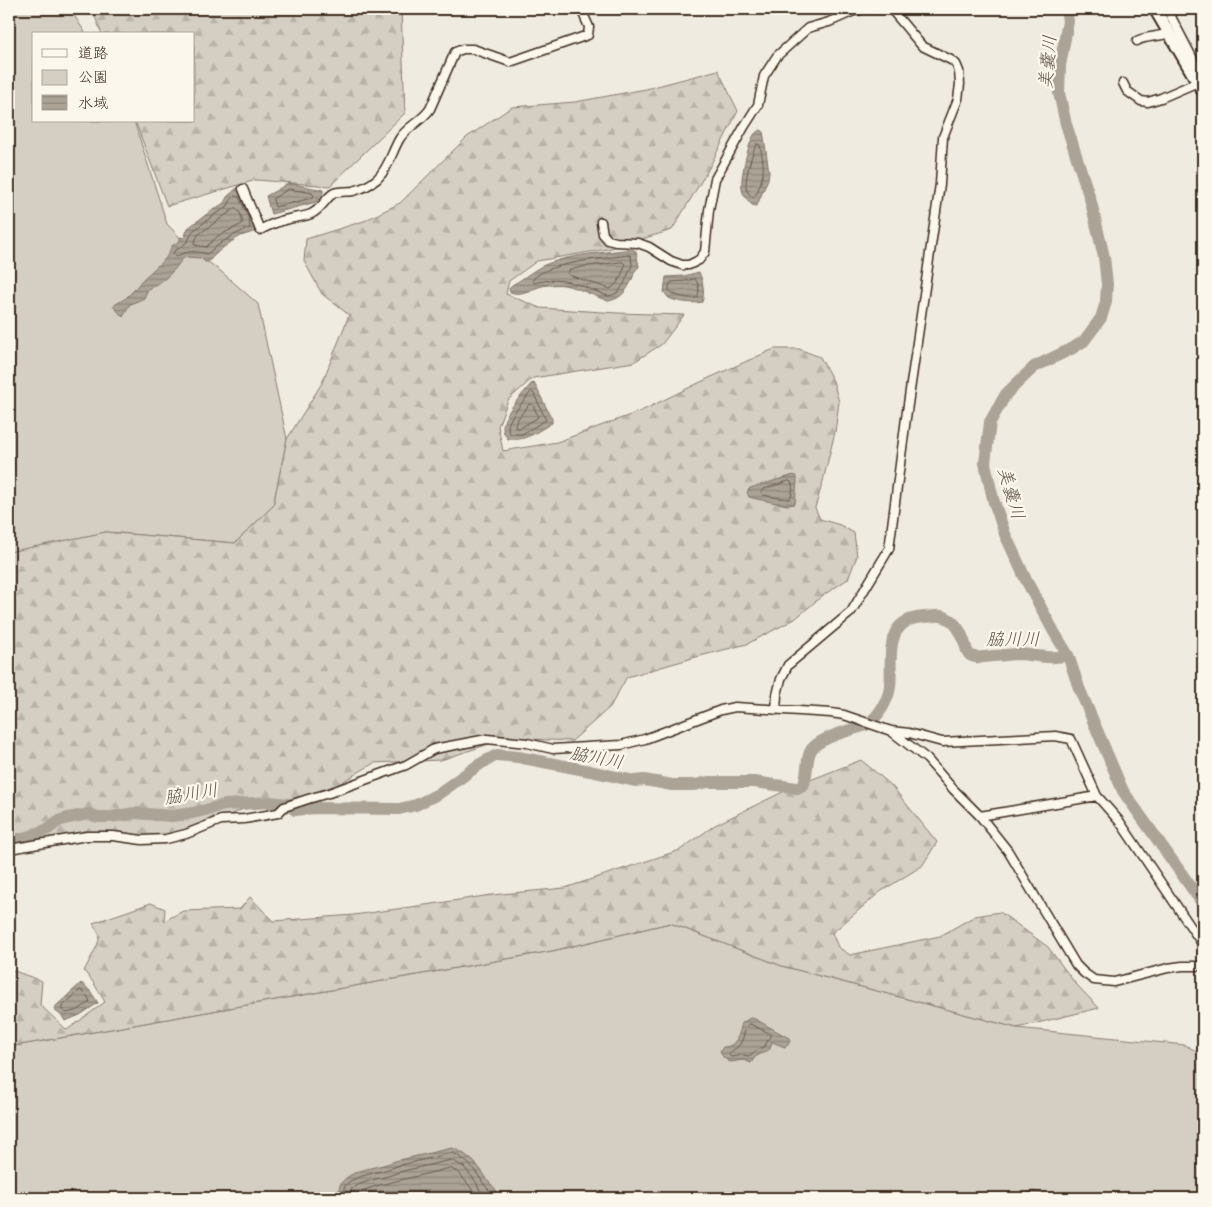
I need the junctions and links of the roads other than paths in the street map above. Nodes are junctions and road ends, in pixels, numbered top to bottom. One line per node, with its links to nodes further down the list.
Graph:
1 (581, 9): 12 (street)
2 (864, 9): 13 (street)
3 (891, 9): 14 (street)
4 (1155, 9): 6 (main road)
5 (1167, 9): 9 (street)
6 (1169, 33): 7 (street); 9 (main road)
7 (1137, 42)
8 (1203, 64): 9 (street)
9 (1192, 67): 11 (main road)
10 (1124, 83): 11 (street)
11 (1201, 86)
12 (243, 189)
13 (601, 222)
14 (776, 710): 15 (street); 18 (street)
15 (891, 731): 16 (street); 17 (street)
16 (1098, 796): 17 (street); 19 (street)
17 (980, 816): 20 (street)
18 (9, 849)
19 (1203, 945)
20 (1203, 966)

